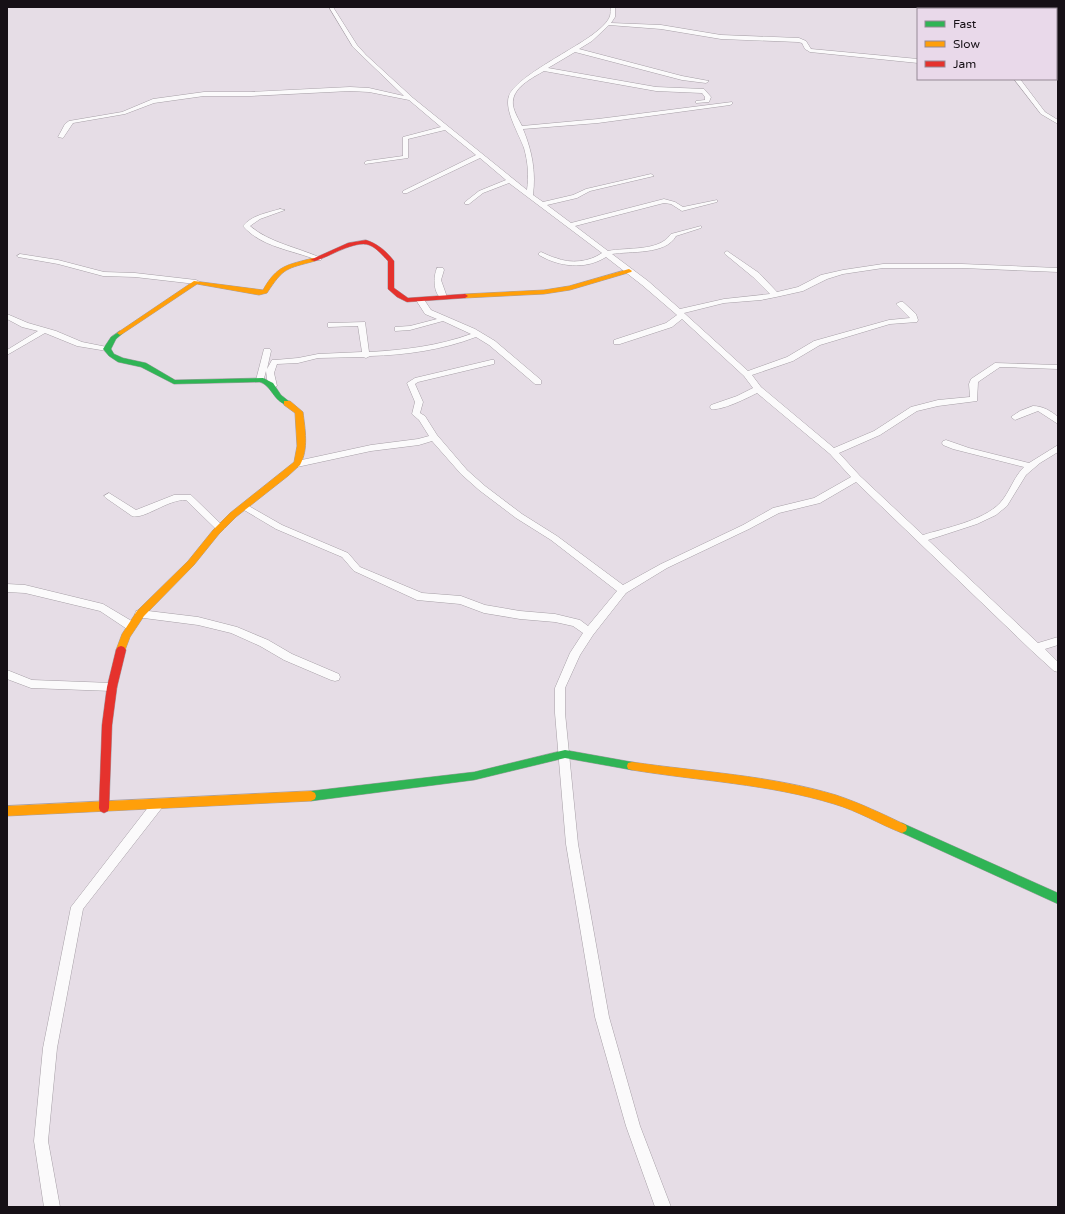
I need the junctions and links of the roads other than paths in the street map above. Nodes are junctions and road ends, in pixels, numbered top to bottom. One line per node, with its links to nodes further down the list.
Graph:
1 (331, 7): 9 (street)
2 (613, 7): 3 (street)
3 (608, 24): 4 (street); 5 (street)
4 (574, 50): 6 (street); 8 (street)
5 (917, 60)
6 (544, 70): 10 (street); 14 (street)
7 (1017, 80): 12 (street)
8 (706, 81)
9 (411, 99): 13 (street); 15 (street)
10 (698, 102)
11 (730, 103): 14 (street)
12 (1058, 122)
13 (444, 128): 16 (street); 17 (street)
14 (519, 128): 21 (street)
15 (61, 137)
16 (480, 156): 19 (street); 20 (street)
17 (367, 163)
18 (651, 176): 24 (street)
19 (510, 180): 21 (street); 23 (street)
20 (405, 192)
21 (530, 195): 24 (street)
22 (715, 201): 26 (street)
23 (467, 203)
24 (542, 204): 26 (street)
25 (282, 210): 32 (street)
26 (569, 226): 30 (street)
27 (699, 227): 30 (street)
28 (727, 253): 37 (street)
29 (541, 254): 30 (street)
30 (608, 254): 35 (street)
31 (20, 256): 36 (street)
32 (319, 259): 36 (street); 39 (street)
33 (440, 270): 38 (street)
34 (1058, 270): 37 (street)
35 (629, 271): 38 (street); 41 (street)
36 (196, 282): 49 (street)
37 (776, 295): 41 (street)
38 (443, 297): 39 (street)
39 (420, 300): 43 (street)
40 (900, 304): 55 (street)
41 (679, 314): 48 (street); 55 (street)
42 (7, 316): 46 (street)
43 (444, 319): 45 (street); 47 (street)
44 (331, 325): 52 (street)
45 (398, 329)
46 (43, 330): 49 (street); 51 (street)
47 (477, 334): 52 (street); 57 (street)
48 (617, 342)
49 (107, 350): 56 (street)
50 (267, 351): 56 (street)
51 (7, 353)
52 (366, 356): 58 (street)
53 (491, 362): 63 (street)
54 (1058, 368): 66 (street)
55 (747, 374): 59 (street)
56 (260, 380): 58 (street)
57 (538, 382)
58 (273, 386): 67 (street)
59 (758, 389): 60 (street); 66 (street)
60 (714, 407)
61 (1015, 417): 62 (street)
62 (1058, 421)
63 (434, 437): 67 (street); 75 (street)
64 (946, 443): 68 (street)
65 (1058, 448): 68 (street)
66 (833, 452): 69 (street)
67 (297, 464): 71 (street)
68 (1031, 466): 73 (street)
69 (857, 478): 73 (street); 75 (street)
70 (109, 496): 72 (street)
71 (244, 507): 72 (street); 78 (street)
72 (220, 528): 76 (street)
73 (921, 539): 80 (street)
74 (7, 588): 77 (street)
75 (623, 590): 78 (street)
76 (140, 614): 77 (street); 83 (street)
77 (131, 626): 84 (street)
78 (589, 632): 85 (street)
79 (1058, 642): 80 (street)
80 (1036, 648): 81 (street)
81 (1058, 668)
82 (7, 674): 84 (street)
83 (335, 677)
84 (112, 687): 87 (street)
85 (565, 754): 86 (street); 89 (street); 91 (street)
86 (157, 805): 87 (street); 90 (street)
87 (104, 808): 88 (street)
88 (7, 811)
89 (1058, 899)
90 (52, 1207)
91 (662, 1207)

